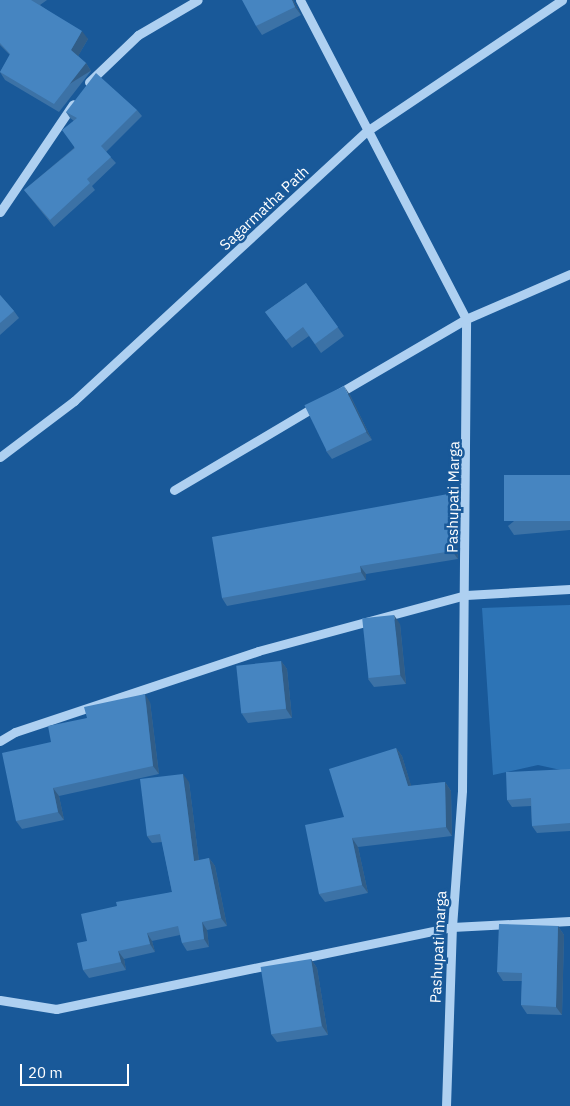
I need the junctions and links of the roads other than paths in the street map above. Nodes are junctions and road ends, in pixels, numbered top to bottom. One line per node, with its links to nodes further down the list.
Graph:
1 (198, 0): 5 (street)
2 (300, 0): 4 (street)
3 (562, 0): 4 (street, Sagarmatha Path)
4 (367, 131): 7 (street); 8 (street, Sagarmatha Path)
5 (0, 212)
6 (570, 274): 7 (street)
7 (466, 319): 9 (street); 11 (street, Pashupati Marga)
8 (0, 457)
9 (174, 490)
10 (570, 589): 11 (street)
11 (466, 595): 12 (street); 13 (street, Pashupati Marga)
12 (0, 741)
13 (462, 790): 15 (street, Pashupati marga)
14 (570, 921): 15 (street)
15 (452, 927): 16 (street); 17 (street, Pashupati marga)
16 (0, 1000)
17 (446, 1106)

